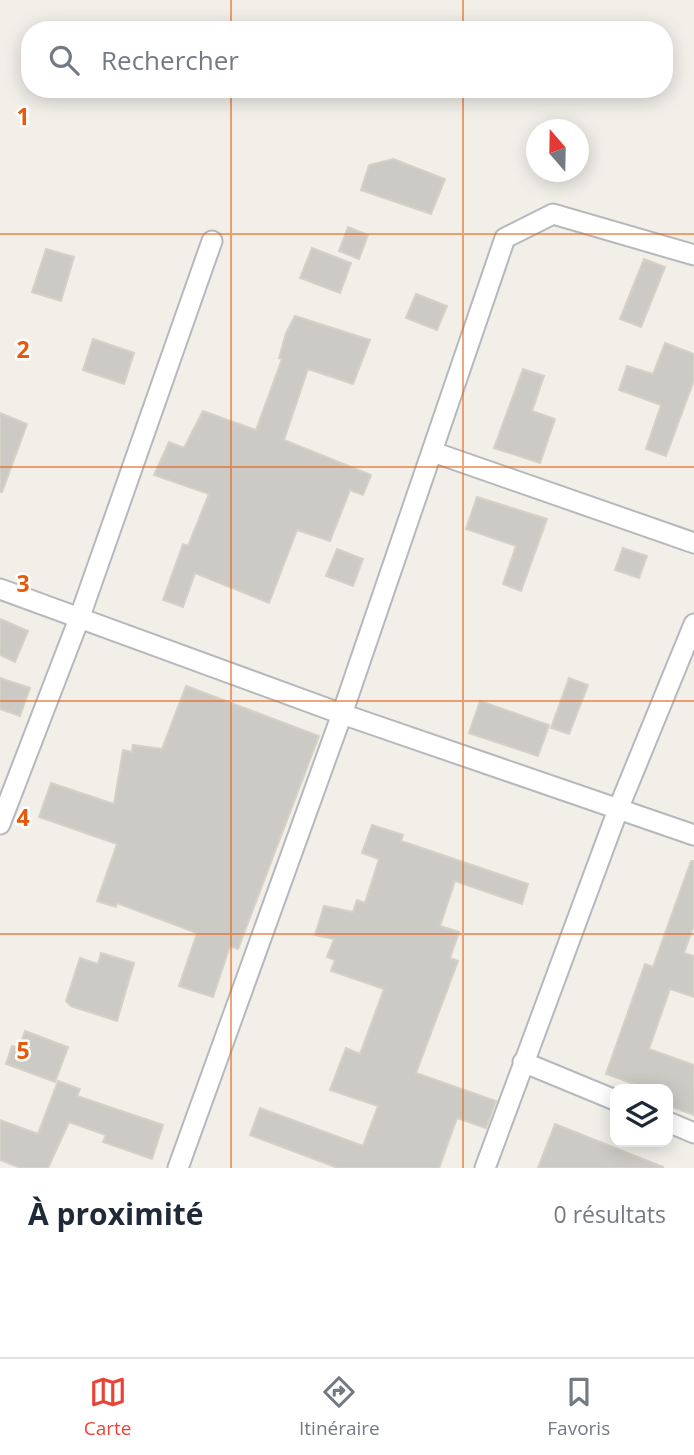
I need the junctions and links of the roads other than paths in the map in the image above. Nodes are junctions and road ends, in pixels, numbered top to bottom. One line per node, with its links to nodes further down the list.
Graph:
1 (212, 241): 6 (street)
2 (694, 255): 3 (street)
3 (433, 452): 4 (street); 8 (street)
4 (694, 543)
5 (0, 589): 6 (street)
6 (79, 619): 8 (street); 10 (street)
7 (694, 624): 9 (street)
8 (342, 714): 9 (street); 16 (street)
9 (619, 807): 11 (street); 12 (street)
10 (0, 824)
11 (694, 835)
12 (523, 1062): 13 (street); 17 (street)
13 (610, 1098)
14 (673, 1124): 15 (street)
15 (694, 1133)
16 (178, 1168)
17 (485, 1168)

